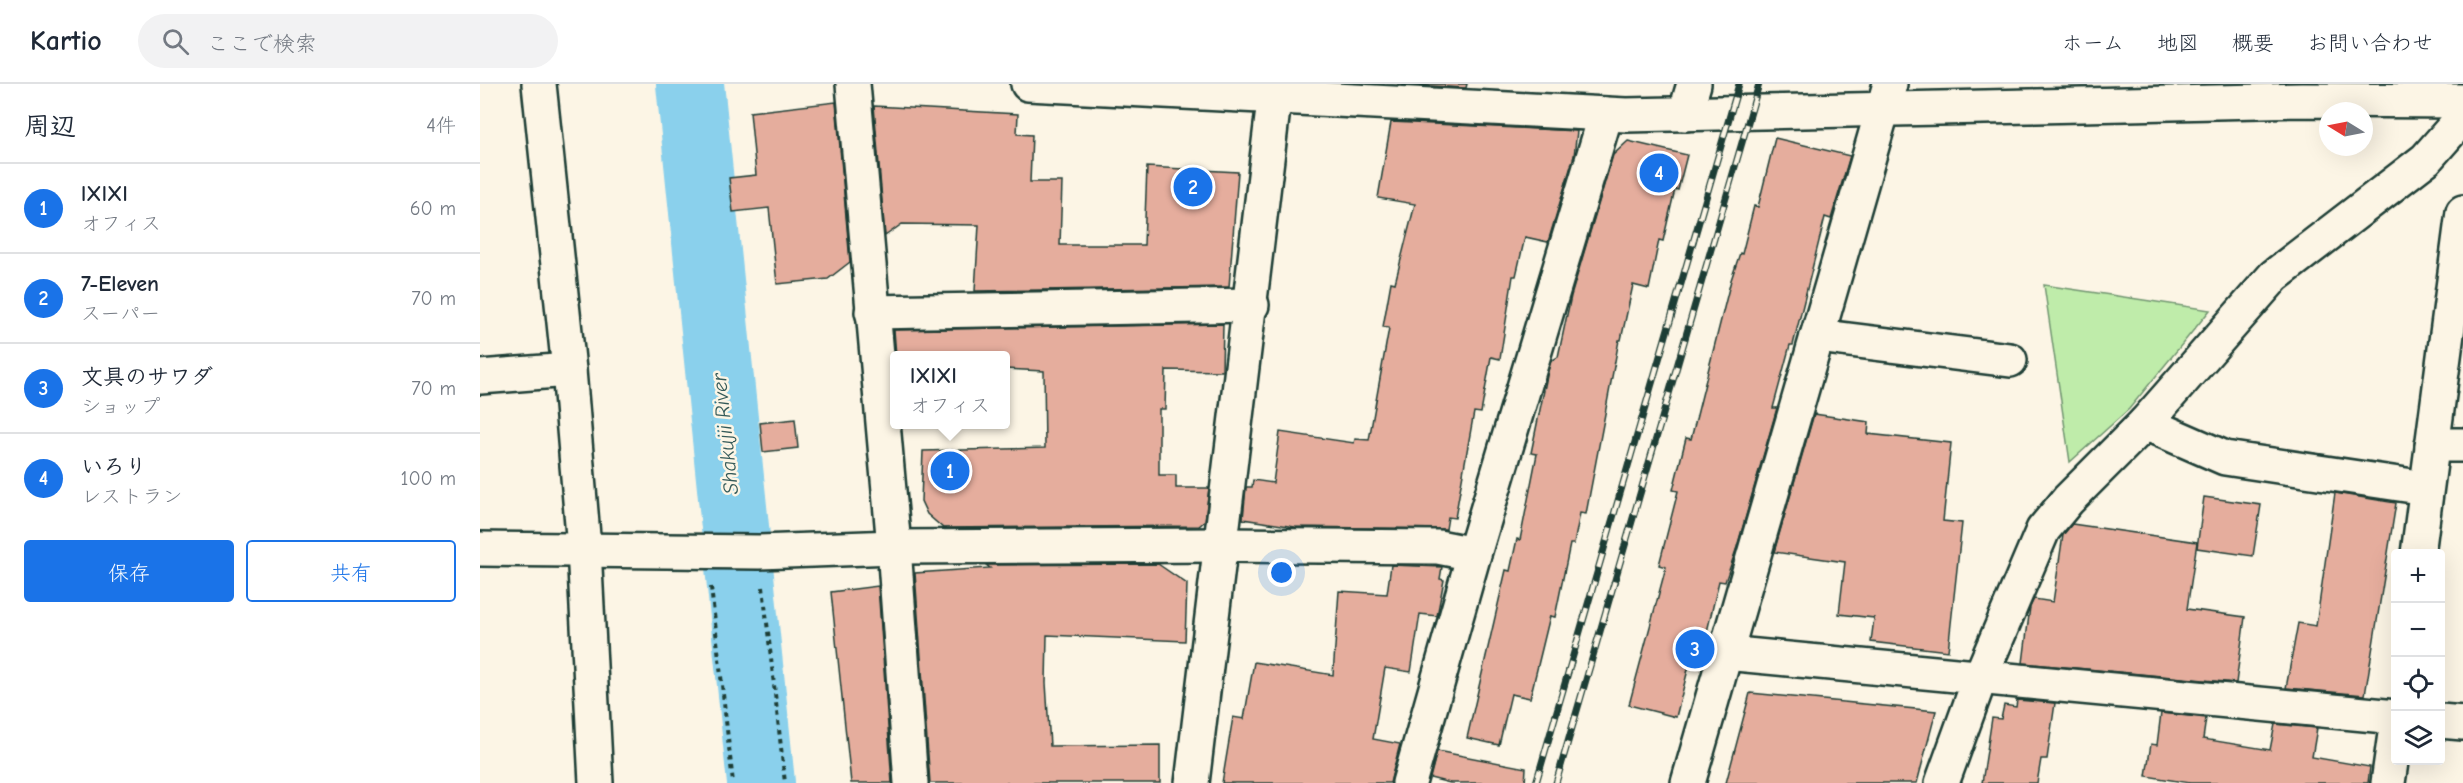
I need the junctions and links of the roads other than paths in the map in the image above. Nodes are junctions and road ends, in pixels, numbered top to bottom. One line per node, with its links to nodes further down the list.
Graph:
1 (538, 84): 15 (street)
2 (853, 84): 12 (street)
3 (1028, 84): 4 (street)
4 (1276, 90): 8 (street); 11 (street)
5 (1886, 97): 6 (street); 7 (street); 13 (street)
6 (1690, 99): 8 (street)
7 (2463, 101)
8 (1606, 114): 25 (street)
9 (2463, 117): 17 (street)
10 (2463, 212): 18 (street)
11 (1252, 305): 12 (street); 20 (street)
12 (872, 312): 21 (street)
13 (1817, 336): 14 (street); 26 (street)
14 (2010, 360)
15 (569, 370): 16 (street); 22 (street)
16 (480, 377)
17 (2145, 423): 19 (street); 27 (street)
18 (2448, 445): 19 (street)
19 (2426, 488): 24 (street)
20 (1221, 545): 21 (street); 25 (street); 34 (street)
21 (894, 547): 22 (street); 33 (street)
22 (584, 548): 23 (street); 32 (street)
23 (480, 549)
24 (2419, 549)
25 (1474, 554): 35 (street)
26 (1725, 653): 27 (street); 36 (street)
27 (1980, 678): 28 (street); 37 (street)
28 (2391, 717)
29 (2445, 721): 30 (street)
30 (2463, 723)
31 (2391, 762): 38 (street)
32 (596, 783)
33 (911, 783)
34 (1192, 783)
35 (1409, 783)
36 (1688, 783)
37 (1942, 783)
38 (2388, 783)

